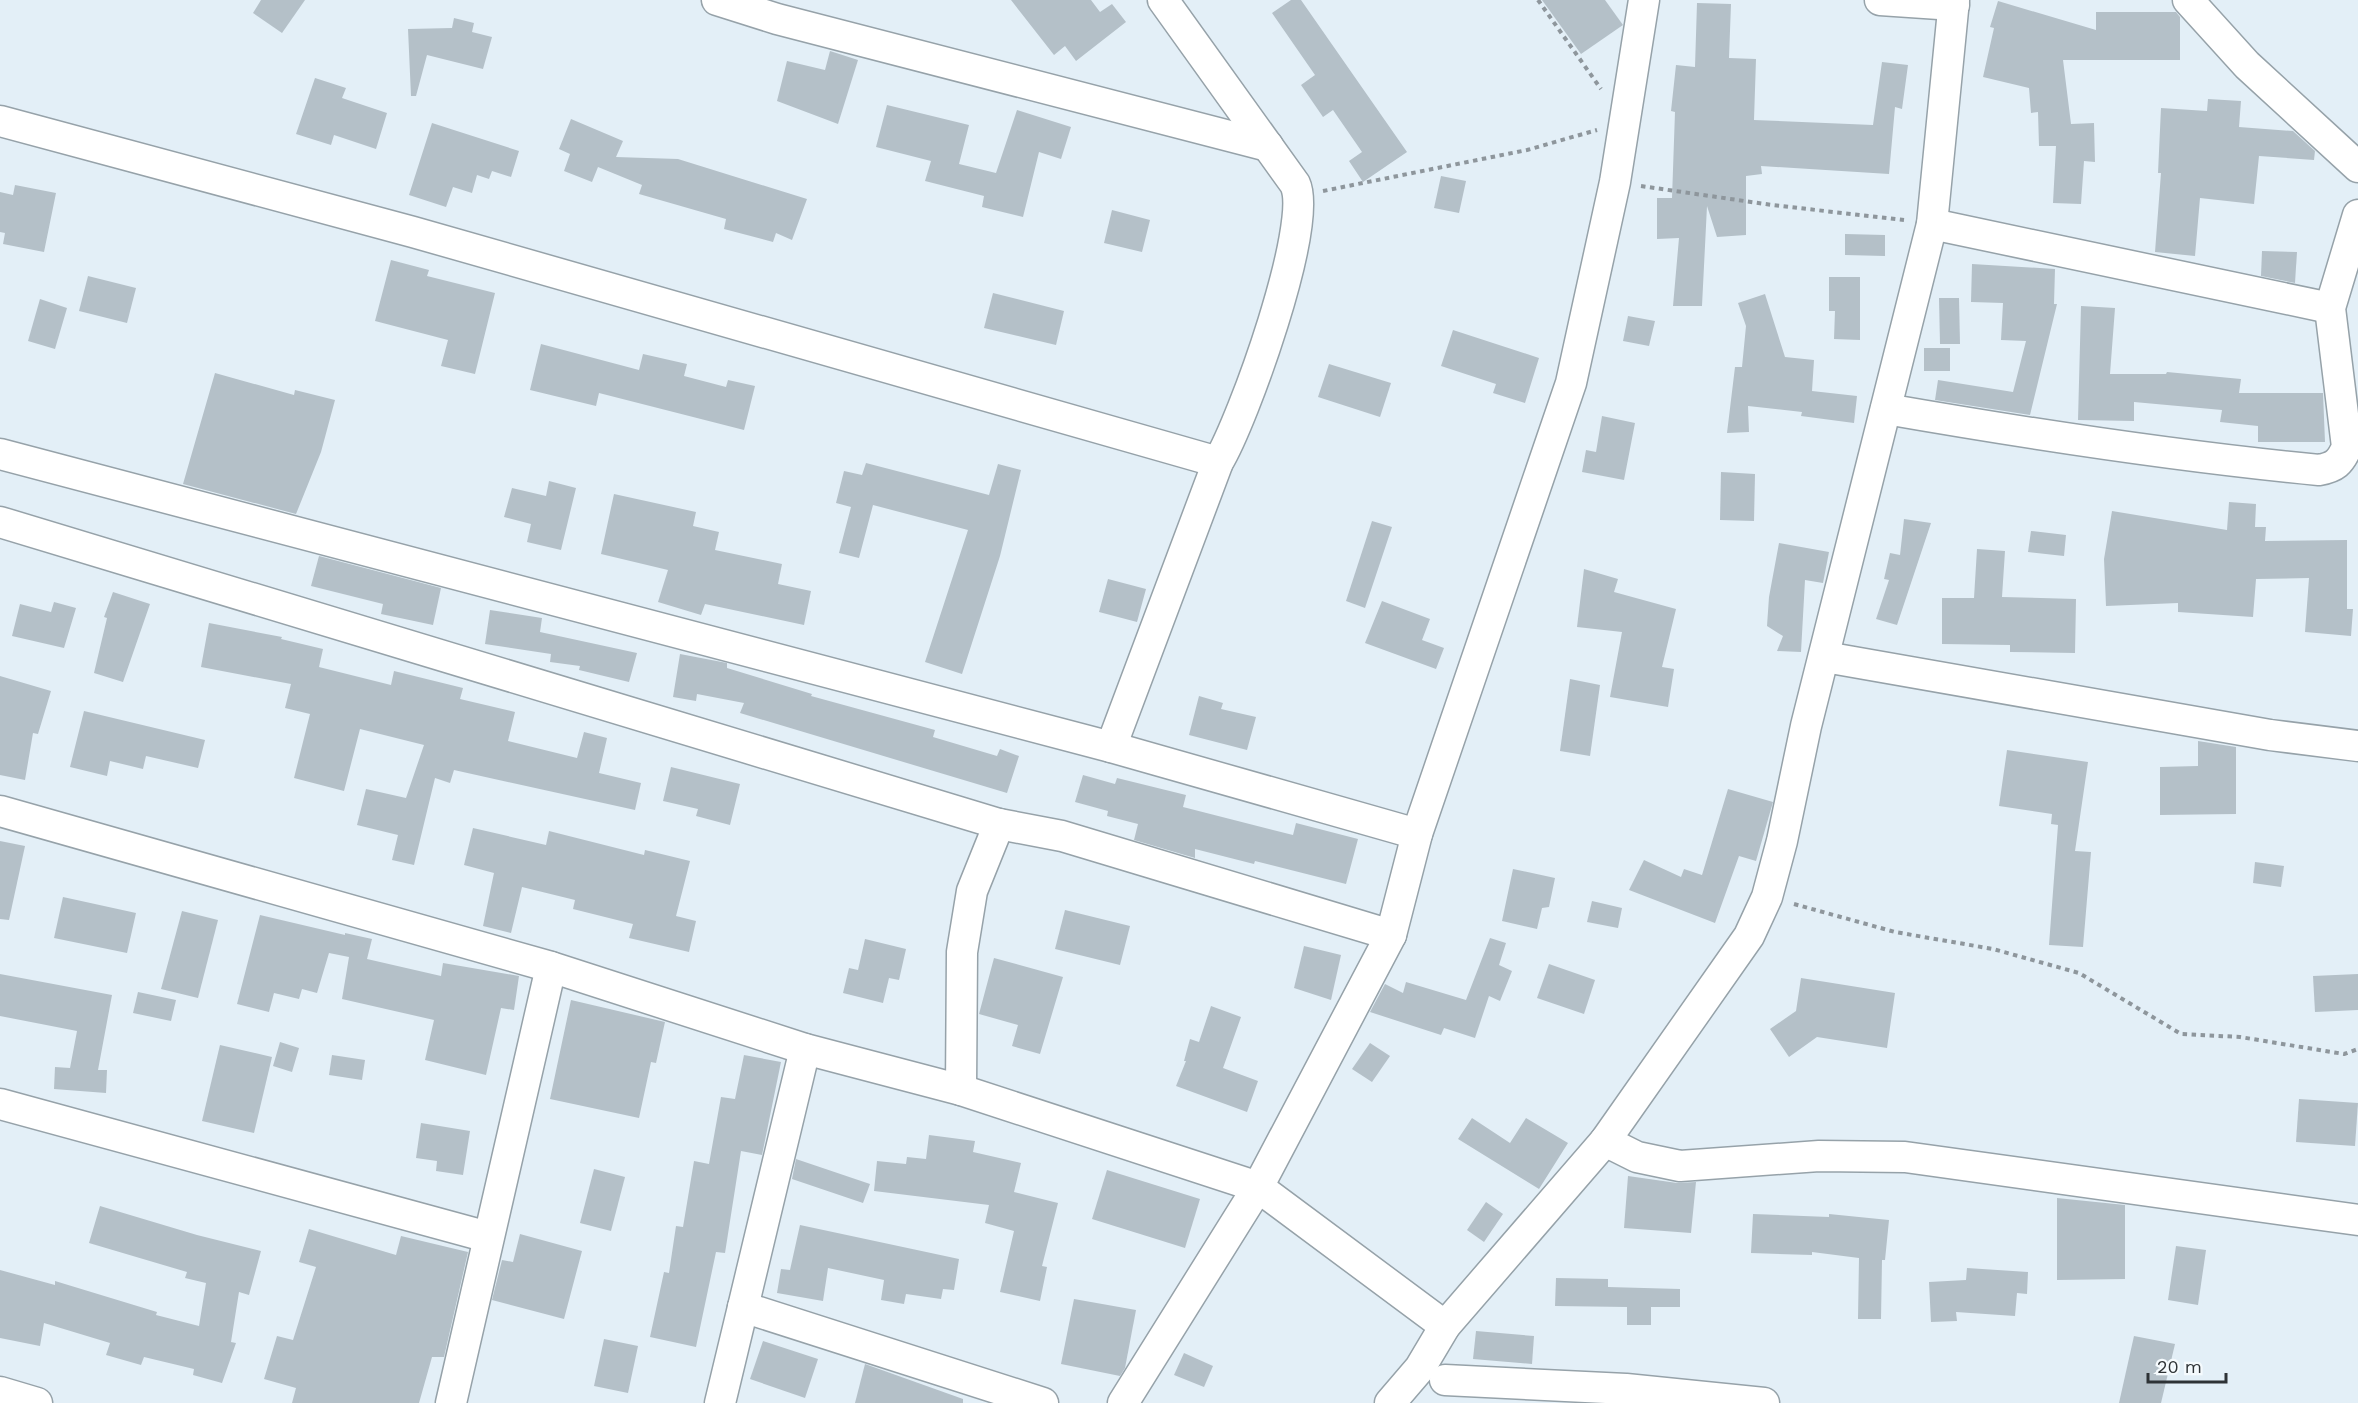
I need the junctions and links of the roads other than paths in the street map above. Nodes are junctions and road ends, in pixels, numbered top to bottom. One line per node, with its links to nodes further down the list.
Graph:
1 (717, 0): 7 (street)
2 (1163, 0): 9 (street)
3 (1644, 0): 23 (street)
4 (1880, 0): 6 (street)
5 (2188, 0): 10 (street)
6 (1954, 2): 12 (street)
7 (771, 9): 9 (street)
8 (0, 121): 16 (street)
9 (1268, 146): 16 (street)
10 (2358, 167)
11 (2358, 215): 13 (street)
12 (1932, 224): 13 (street); 14 (street)
13 (2330, 308): 14 (street)
14 (1886, 409): 18 (street)
15 (0, 454): 20 (street)
16 (1218, 462): 20 (street)
17 (0, 522): 22 (street)
18 (1824, 657): 19 (street); 29 (street)
19 (2358, 746)
20 (1111, 747): 23 (street)
21 (0, 811): 25 (street)
22 (999, 824): 24 (street); 27 (street)
23 (1417, 834): 24 (street)
24 (1391, 935): 30 (street)
25 (551, 967): 26 (street); 32 (street)
26 (805, 1049): 27 (street); 33 (street)
27 (961, 1090): 30 (street)
28 (0, 1104): 32 (street)
29 (1605, 1141): 31 (street); 34 (street)
30 (1258, 1188): 34 (street); 41 (street)
31 (2358, 1220)
32 (488, 1236): 38 (street)
33 (743, 1307): 39 (street); 40 (street)
34 (1445, 1326): 35 (street)
35 (1438, 1383): 42 (street); 43 (street)
36 (0, 1392): 37 (street)
37 (37, 1403)
38 (451, 1403)
39 (720, 1403)
40 (1043, 1403)
41 (1123, 1403)
42 (1390, 1403)
43 (1764, 1403)

